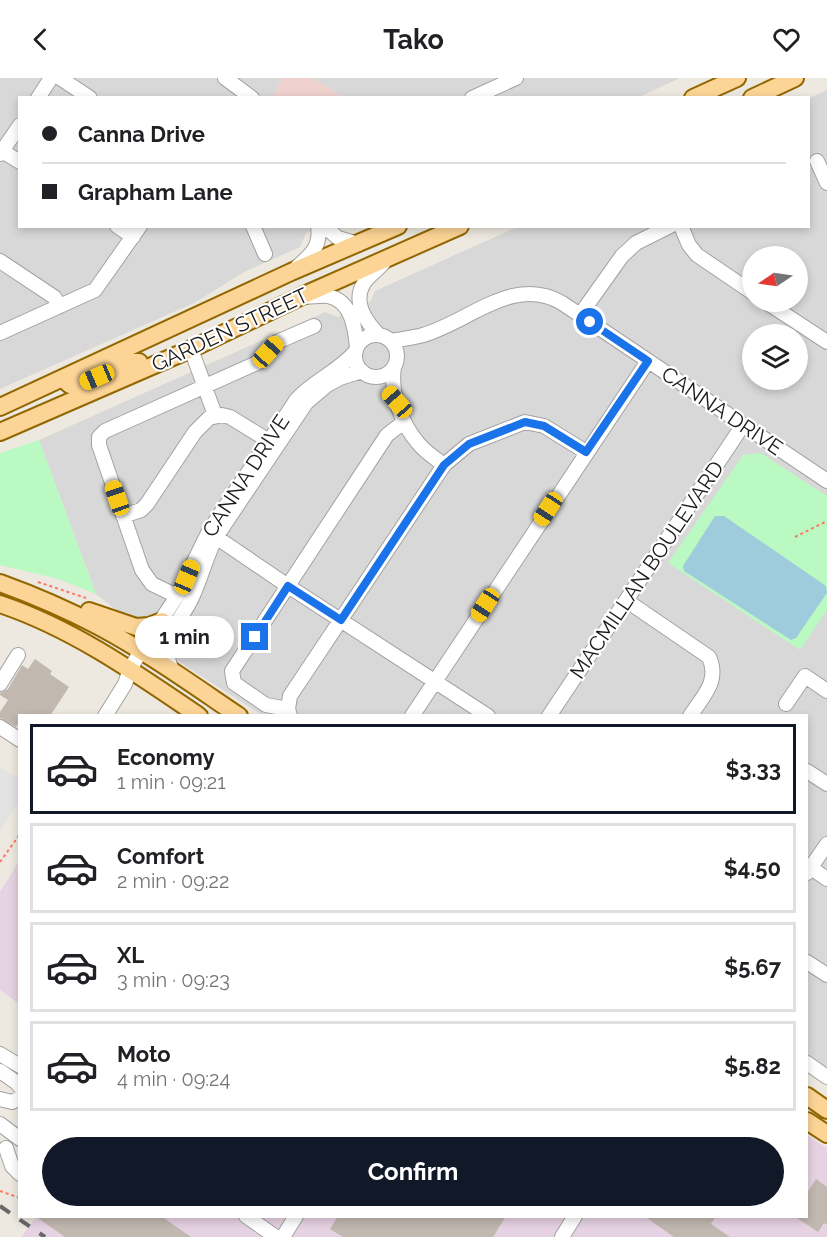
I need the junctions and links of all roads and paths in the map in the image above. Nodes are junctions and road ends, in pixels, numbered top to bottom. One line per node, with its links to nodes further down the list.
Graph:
1 (51, 78): 8 (street)
2 (60, 78): 9 (street)
3 (225, 78): 7 (street)
4 (516, 78): 10 (street)
5 (736, 78): 11 (main road)
6 (795, 78): 12 (main road)
7 (233, 92)
8 (39, 96)
9 (87, 96)
10 (476, 96)
11 (697, 96)
12 (756, 96)
13 (18, 128): 14 (street)
14 (1, 152): 16 (street)
15 (817, 160): 17 (street)
16 (18, 161)
17 (827, 183)
18 (254, 228): 27 (street)
19 (318, 228): 30 (street)
20 (326, 228): 26 (street)
21 (394, 228): 26 (main road, GARDEN STREET)
22 (456, 228): 28 (main road, GARDEN STREET)
23 (666, 228): 35 (street)
24 (682, 228): 31 (street)
25 (136, 232): 33 (street)
26 (358, 244): 30 (main road, GARDEN STREET)
27 (265, 254)
28 (388, 258): 32 (main road, GARDEN STREET); 39 (street)
29 (0, 261): 33 (street)
30 (291, 272): 47 (main road, GARDEN STREET)
31 (742, 286)
32 (302, 296): 41 (street); 42 (main road, GARDEN STREET)
33 (60, 306): 37 (street)
34 (781, 312): 40 (street)
35 (580, 315): 38 (street, CANNA DRIVE); 44 (street, CANNA DRIVE)
36 (314, 327): 48 (street)
37 (0, 333)
38 (424, 335): 39 (street, CANNA DRIVE); 45 (street, CANNA DRIVE)
39 (385, 338): 41 (street); 45 (street)
40 (827, 342)
41 (357, 349): 46 (street); 55 (street, CANNA DRIVE)
42 (191, 350): 43 (main road, GARDEN STREET); 48 (street)
43 (167, 359): 47 (main road); 54 (main road, GARDEN STREET)
44 (648, 361): 53 (street, CANNA DRIVE); 56 (street)
45 (395, 363): 46 (street); 49 (street)
46 (367, 374): 49 (street); 61 (street, CANNA DRIVE)
47 (63, 379): 50 (main road, GARDEN STREET)
48 (205, 386): 51 (street); 59 (street)
49 (397, 402): 52 (street)
50 (0, 407)
51 (215, 415): 55 (street); 59 (street)
52 (404, 422): 57 (street); 65 (street)
53 (743, 425): 58 (street, CANNA DRIVE); 67 (street, MACMILLAN BOULEVARD)
54 (0, 432)
55 (269, 441): 66 (street, CANNA DRIVE)
56 (586, 452): 57 (street); 76 (street)
57 (444, 465): 70 (street)
58 (827, 481)
59 (123, 516): 66 (street)
60 (827, 520): 62 (path)
61 (216, 537): 65 (street); 75 (street, CANNA DRIVE)
62 (795, 537)
63 (0, 583): 64 (main road)
64 (23, 584): 68 (path); 71 (main road); 72 (main road)
65 (288, 586): 70 (street); 80 (street)
66 (177, 596): 71 (street, CANNA DRIVE)
67 (627, 601): 86 (street, MACMILLAN BOULEVARD); 87 (street)
68 (94, 603)
69 (5, 607): 74 (main road)
70 (341, 620): 76 (street); 80 (street)
71 (162, 621): 72 (street, CANNA DRIVE)
72 (141, 651): 74 (street, CANNA DRIVE); 75 (main road)
73 (18, 655): 77 (street)
74 (130, 669): 81 (street, CANNA DRIVE); 82 (main road)
75 (173, 672): 83 (main road)
76 (434, 681): 84 (street); 85 (street)
77 (0, 684)
78 (827, 691): 79 (street)
79 (786, 704)
80 (289, 712)
81 (106, 714)
82 (196, 714)
83 (236, 714)
84 (413, 714)
85 (485, 714)
86 (550, 714)
87 (691, 714)
88 (0, 727): 89 (street)
89 (18, 739)
90 (808, 772): 91 (street)
91 (827, 784)
92 (18, 837): 94 (path)
93 (827, 844): 95 (street)
94 (0, 862)
95 (808, 869): 96 (street)
96 (827, 879)
97 (808, 963): 98 (street)
98 (827, 975)
99 (0, 1054): 101 (street)
100 (808, 1064): 103 (street)
101 (18, 1065)
102 (0, 1071): 104 (street)
103 (827, 1077)
104 (18, 1084)
105 (808, 1097): 108 (main road)
106 (0, 1099): 107 (street)
107 (18, 1099)
108 (827, 1110)
109 (808, 1122): 112 (main road)
110 (2, 1125): 111 (street); 113 (street)
111 (18, 1126)
112 (827, 1134)
113 (18, 1137)
114 (9, 1145): 115 (street)
115 (18, 1172)
116 (0, 1191): 117 (path)
117 (18, 1197)
118 (249, 1218): 121 (street)
119 (295, 1218): 122 (street)
120 (574, 1218): 123 (street)
121 (276, 1237)
122 (283, 1237)
123 (561, 1237)

